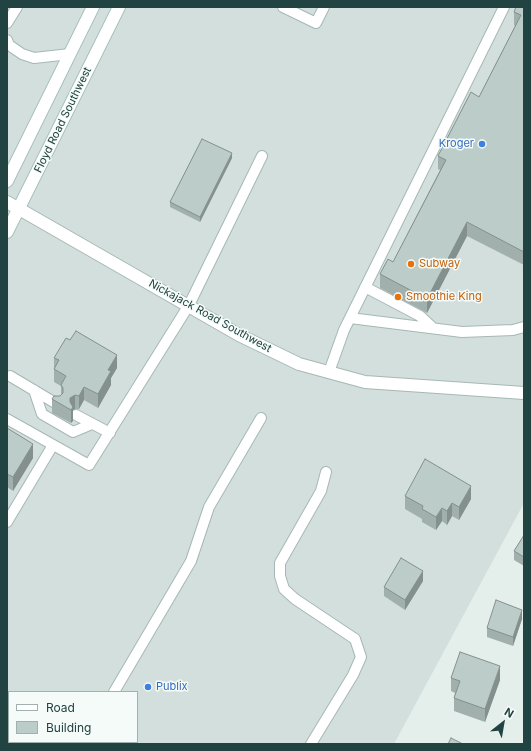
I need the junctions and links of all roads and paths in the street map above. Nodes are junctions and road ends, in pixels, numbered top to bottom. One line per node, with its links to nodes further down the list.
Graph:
1 (17, 7): 7 (lane)
2 (93, 7): 9 (street, Floyd Road Southwest)
3 (119, 7): 13 (street, Floyd Road Southwest)
4 (283, 7): 5 (lane)
5 (324, 7)
6 (504, 7): 15 (lane)
7 (7, 23)
8 (7, 40): 9 (lane)
9 (70, 54): 11 (street, Floyd Road Southwest)
10 (262, 156): 16 (lane)
11 (7, 181)
12 (7, 202): 13 (street, Nickajack Road Southwest)
13 (19, 209): 14 (street, Floyd Road Southwest); 16 (street, Nickajack Road Southwest)
14 (7, 232)
15 (365, 287): 17 (lane); 19 (lane)
16 (189, 305): 20 (street, Nickajack Road Southwest); 29 (lane)
17 (350, 318): 19 (lane); 20 (lane)
18 (524, 327): 19 (lane)
19 (434, 328)
20 (329, 372): 23 (street, Nickajack Road Southwest)
21 (10, 376): 22 (lane)
22 (34, 390): 24 (lane); 28 (lane)
23 (524, 393)
24 (57, 404)
25 (76, 415): 28 (lane)
26 (261, 418): 33 (lane)
27 (7, 419): 30 (lane)
28 (92, 424): 29 (lane)
29 (110, 433): 30 (lane)
30 (53, 445): 32 (lane)
31 (326, 472): 34 (lane)
32 (7, 522)
33 (115, 691)
34 (311, 744)

